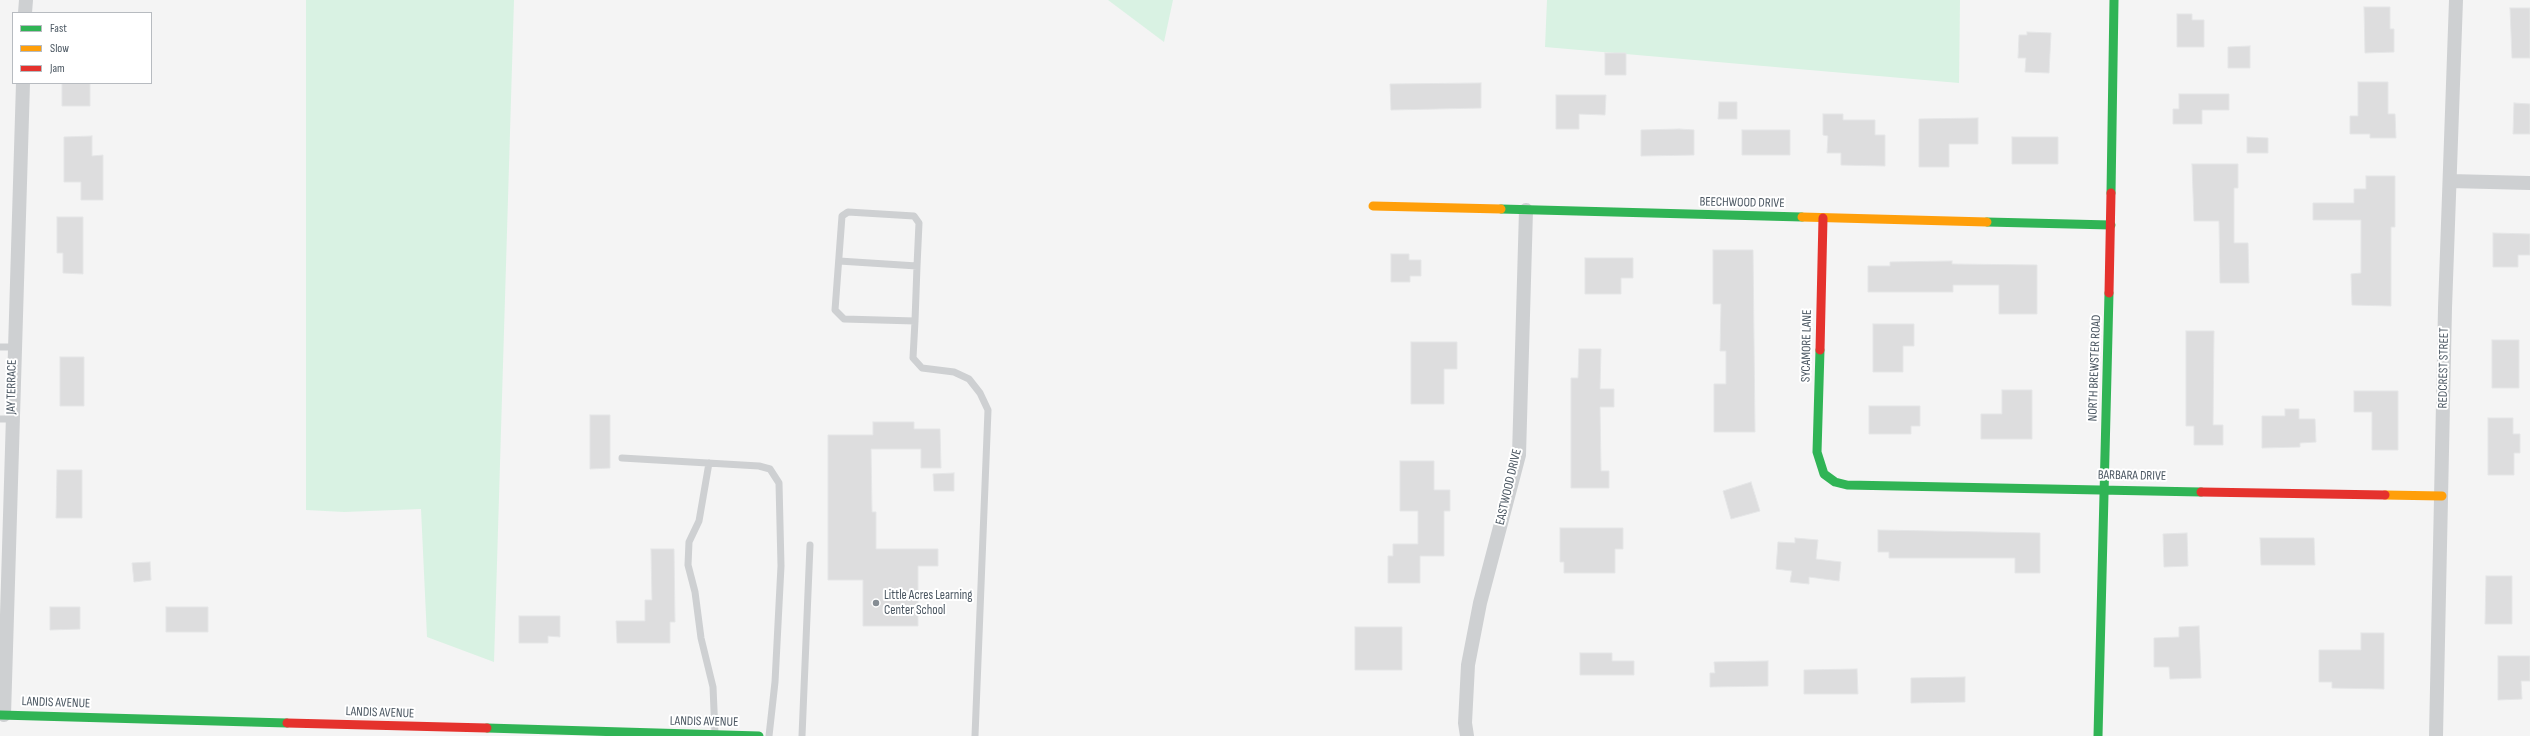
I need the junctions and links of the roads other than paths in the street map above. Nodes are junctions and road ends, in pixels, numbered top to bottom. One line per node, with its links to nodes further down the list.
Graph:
1 (26, 0): 4 (street)
2 (2114, 0): 11 (street, NORTH BREWSTER ROAD)
3 (2456, 0): 6 (street, REDCREST STREET)
4 (25, 12)
5 (23, 84): 15 (street, JAY TERRACE)
6 (2450, 181): 7 (street); 21 (street, REDCREST STREET)
7 (2530, 183)
8 (1373, 206): 9 (street, BEECHWOOD DRIVE)
9 (1526, 210): 10 (street, BEECHWOOD DRIVE); 32 (street, EASTWOOD DRIVE)
10 (1823, 218): 11 (street, BEECHWOOD DRIVE); 19 (street, SYCAMORE LANE)
11 (2111, 225): 20 (street, NORTH BREWSTER ROAD)
12 (839, 261): 13 (lane); 13 (lane); 14 (lane)
13 (917, 266): 14 (lane)
14 (915, 321): 31 (lane)
15 (7, 347): 16 (street, JAY TERRACE)
16 (6, 419): 23 (street, JAY TERRACE)
17 (622, 458): 18 (lane)
18 (709, 463): 27 (lane); 29 (lane)
19 (1824, 474): 20 (street, BARBARA DRIVE)
20 (2104, 489): 21 (street, BARBARA DRIVE); 33 (street, NORTH BREWSTER ROAD)
21 (2442, 496): 34 (street, REDCREST STREET)
22 (810, 545): 30 (lane)
23 (4, 555): 24 (street, JAY TERRACE)
24 (2, 715): 25 (street, LANDIS AVENUE)
25 (368, 731): 26 (street, LANDIS AVENUE)
26 (559, 734): 27 (street, LANDIS AVENUE)
27 (715, 735): 28 (street, LANDIS AVENUE)
28 (759, 736)
29 (769, 736)
30 (802, 736)
31 (975, 736)
32 (1467, 736)
33 (2098, 736)
34 (2436, 736)

